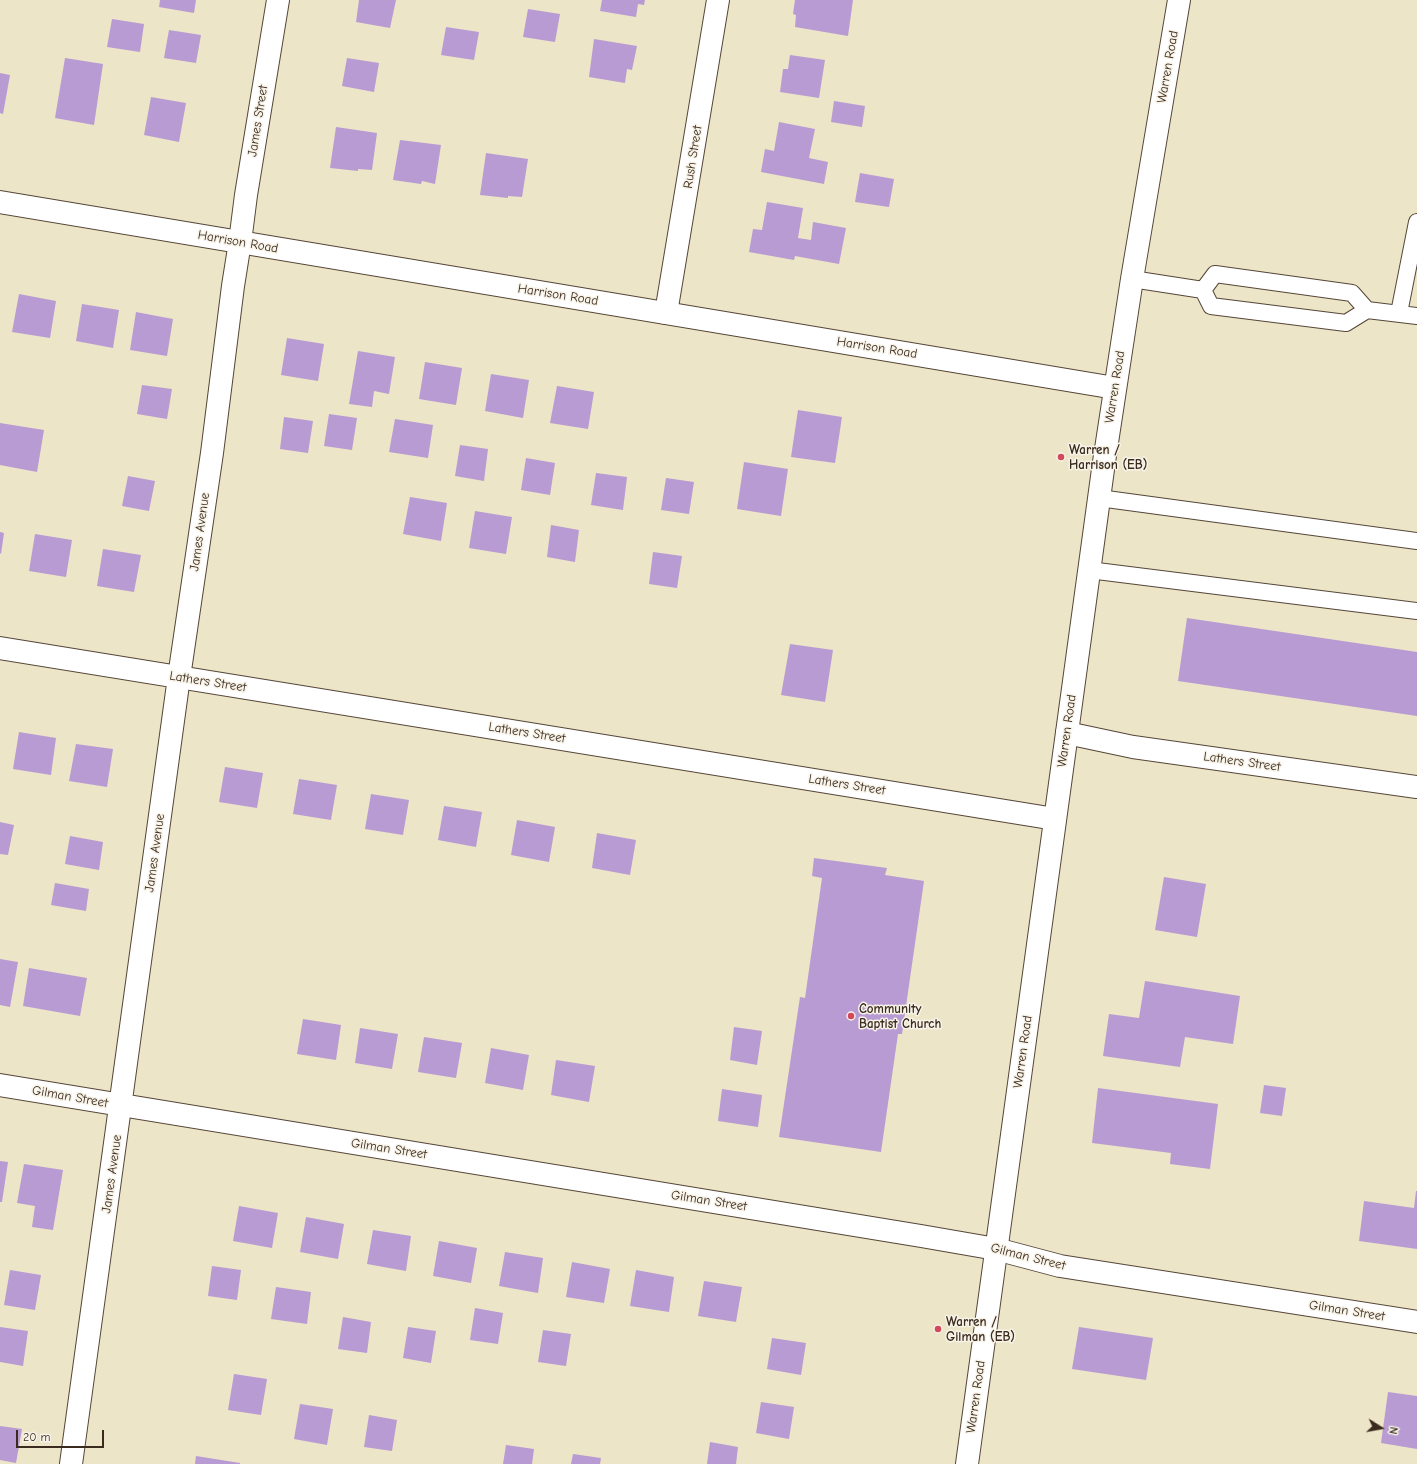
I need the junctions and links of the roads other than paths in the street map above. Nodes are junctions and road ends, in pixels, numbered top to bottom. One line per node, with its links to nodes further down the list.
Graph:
1 (278, 0): 6 (street, James Street)
2 (718, 0): 10 (street, Rush Street)
3 (1179, 0): 7 (street, Warren Road)
4 (0, 202): 6 (street, Harrison Road)
5 (1417, 222): 11 (lane)
6 (240, 242): 10 (street, Harrison Road); 19 (street, James Avenue)
7 (1132, 279): 8 (lane); 13 (street, Warren Road)
8 (1203, 290): 9 (lane); 9 (lane)
9 (1368, 310): 11 (lane)
10 (666, 313): 13 (street, Harrison Road)
11 (1399, 313): 12 (lane)
12 (1417, 316)
13 (1115, 388): 14 (street, Warren Road)
14 (1099, 498): 15 (lane); 16 (street, Warren Road)
15 (1417, 541)
16 (1089, 570): 17 (lane); 20 (street, Warren Road)
17 (1417, 611)
18 (0, 648): 19 (street, Lathers Street)
19 (179, 677): 22 (street, Lathers Street); 24 (street, James Avenue)
20 (1067, 733): 21 (street, Lathers Street); 22 (street, Warren Road)
21 (1417, 787)
22 (1055, 819): 25 (street, Warren Road)
23 (0, 1085): 24 (street, Gilman Street)
24 (121, 1105): 25 (street, Gilman Street); 27 (street, James Avenue)
25 (996, 1248): 26 (street, Gilman Street); 28 (street, Warren Road)
26 (1417, 1322)
27 (71, 1464)
28 (967, 1464)

